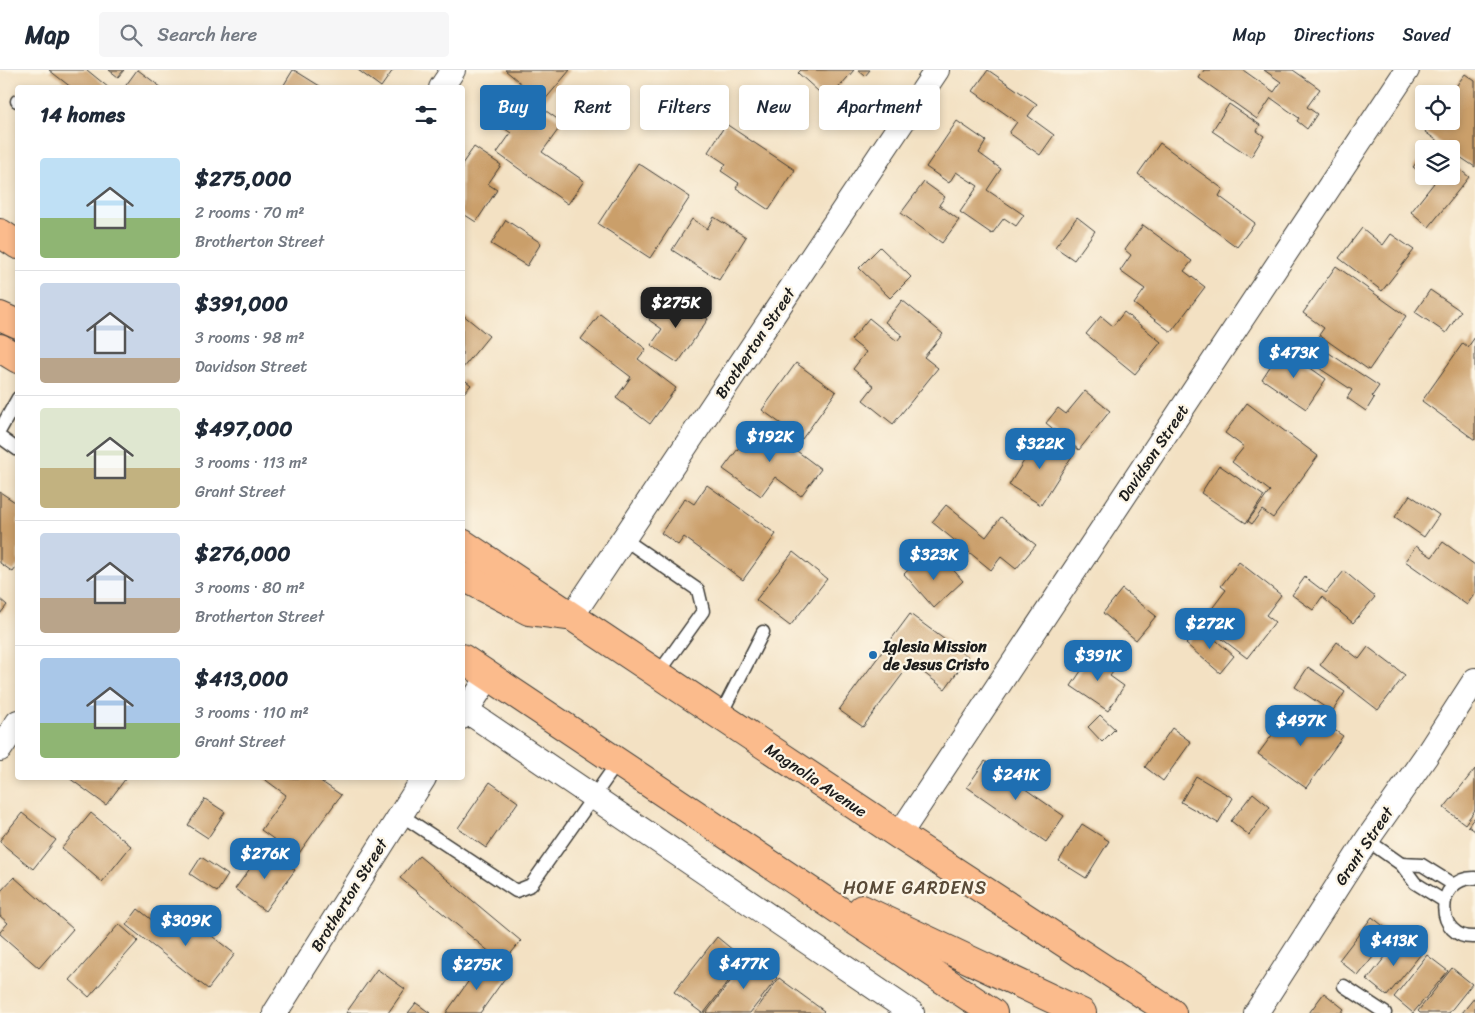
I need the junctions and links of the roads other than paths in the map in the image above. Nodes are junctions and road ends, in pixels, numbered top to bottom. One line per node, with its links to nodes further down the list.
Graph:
1 (452, 70): 4 (street)
2 (937, 70): 15 (street, Brotherton Street)
3 (1407, 70): 32 (street, Davidson Street)
4 (443, 85)
5 (0, 233): 6 (main road)
6 (15, 243)
7 (0, 316): 8 (main road)
8 (15, 323)
9 (0, 348): 10 (main road)
10 (15, 357)
11 (15, 403): 12 (lane)
12 (0, 430)
13 (0, 437): 14 (lane)
14 (15, 448)
15 (624, 539): 18 (street, Brotherton Street); 21 (lane)
16 (465, 545): 18 (main road, Magnolia Avenue)
17 (465, 578): 18 (main road)
18 (572, 616): 21 (main road, Magnolia Avenue)
19 (763, 632): 25 (lane)
20 (465, 660): 22 (main road)
21 (658, 674): 25 (main road, Magnolia Avenue)
22 (489, 676): 24 (street); 28 (main road)
23 (1475, 680): 33 (street, Grant Street)
24 (465, 714): 30 (street)
25 (720, 716): 32 (main road, Magnolia Avenue)
26 (15, 726): 27 (street)
27 (0, 749)
28 (618, 762): 30 (lane); 35 (main road)
29 (423, 780): 31 (street, Brotherton Street)
30 (594, 796): 31 (lane); 42 (street)
31 (401, 815): 41 (street, Brotherton Street)
32 (899, 835): 45 (main road, Magnolia Avenue)
33 (1367, 840): 34 (lane); 46 (street, Grant Street)
34 (1401, 864): 37 (lane); 38 (lane)
35 (777, 868): 43 (main road); 44 (main road)
36 (1475, 878): 37 (lane)
37 (1454, 885): 38 (lane)
38 (1444, 901): 39 (lane)
39 (1475, 937)
40 (1344, 986): 47 (lane)
41 (275, 1013)
42 (912, 1013)
43 (992, 1013)
44 (1082, 1013)
45 (1172, 1013)
46 (1256, 1013)
47 (1385, 1013)

